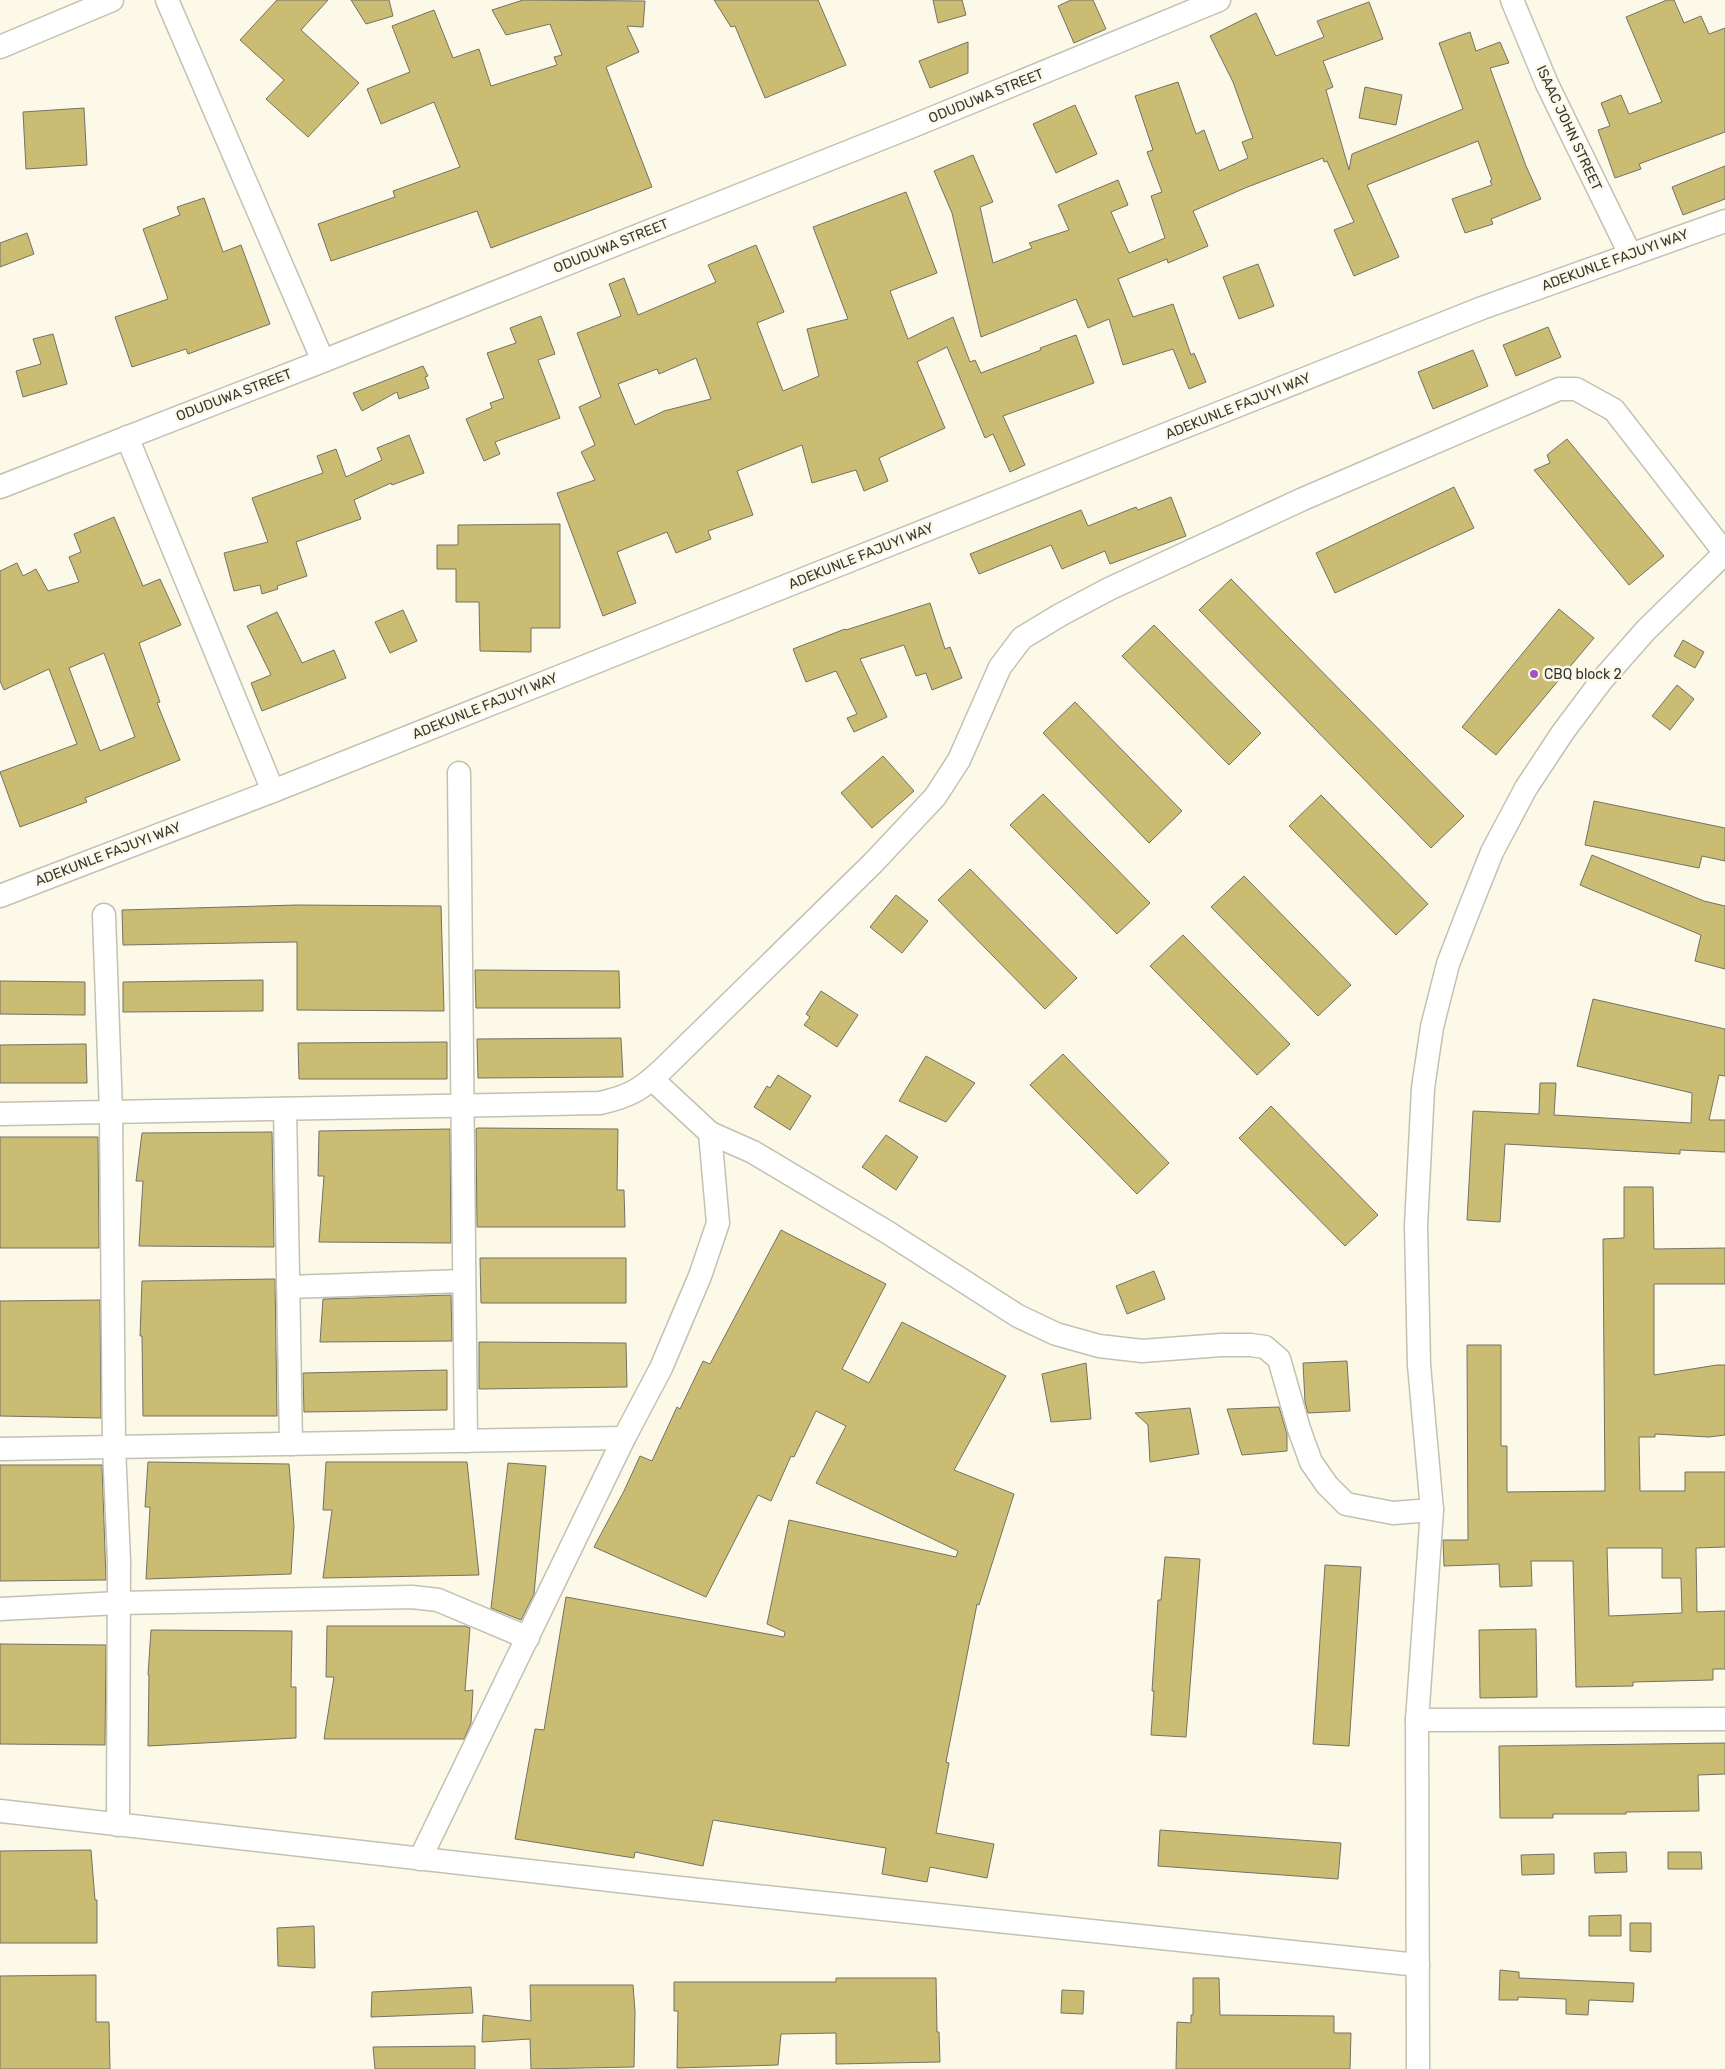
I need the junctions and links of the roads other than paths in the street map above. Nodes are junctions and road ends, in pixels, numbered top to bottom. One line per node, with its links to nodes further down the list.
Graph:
1 (112, 0): 5 (street)
2 (167, 0): 8 (street)
3 (1218, 0): 8 (street, ODUDUWA STREET)
4 (1512, 0): 7 (street, ISAAC JOHN STREET)
5 (0, 47)
6 (1725, 221): 7 (street, ADEKUNLE FAJUYI WAY)
7 (1630, 254): 13 (street, ADEKUNLE FAJUYI WAY)
8 (323, 361): 9 (street, ODUDUWA STREET)
9 (127, 437): 10 (street, ODUDUWA STREET); 13 (street)
10 (0, 487)
11 (1725, 553): 16 (street); 29 (street)
12 (459, 773): 17 (street)
13 (273, 791): 14 (street, ADEKUNLE FAJUYI WAY)
14 (0, 896)
15 (104, 915): 19 (street)
16 (652, 1079): 17 (street); 21 (street)
17 (463, 1105): 18 (street); 22 (street)
18 (285, 1109): 19 (street); 23 (street)
19 (111, 1112): 20 (street); 27 (street)
20 (0, 1114)
21 (710, 1133): 24 (street); 29 (street)
22 (464, 1281): 23 (street); 25 (street)
23 (288, 1288): 26 (street)
24 (624, 1438): 25 (street); 32 (street)
25 (466, 1441): 26 (street)
26 (291, 1444): 27 (street)
27 (114, 1447): 28 (street); 30 (street)
28 (0, 1449)
29 (1432, 1510): 34 (street)
30 (120, 1603): 31 (street); 32 (street); 36 (street)
31 (0, 1609)
32 (528, 1638): 37 (street)
33 (1725, 1719): 34 (street)
34 (1418, 1720): 38 (street)
35 (0, 1811): 36 (street)
36 (118, 1825): 37 (street)
37 (420, 1859): 38 (street)
38 (1418, 1966): 39 (street)
39 (1418, 2069)

